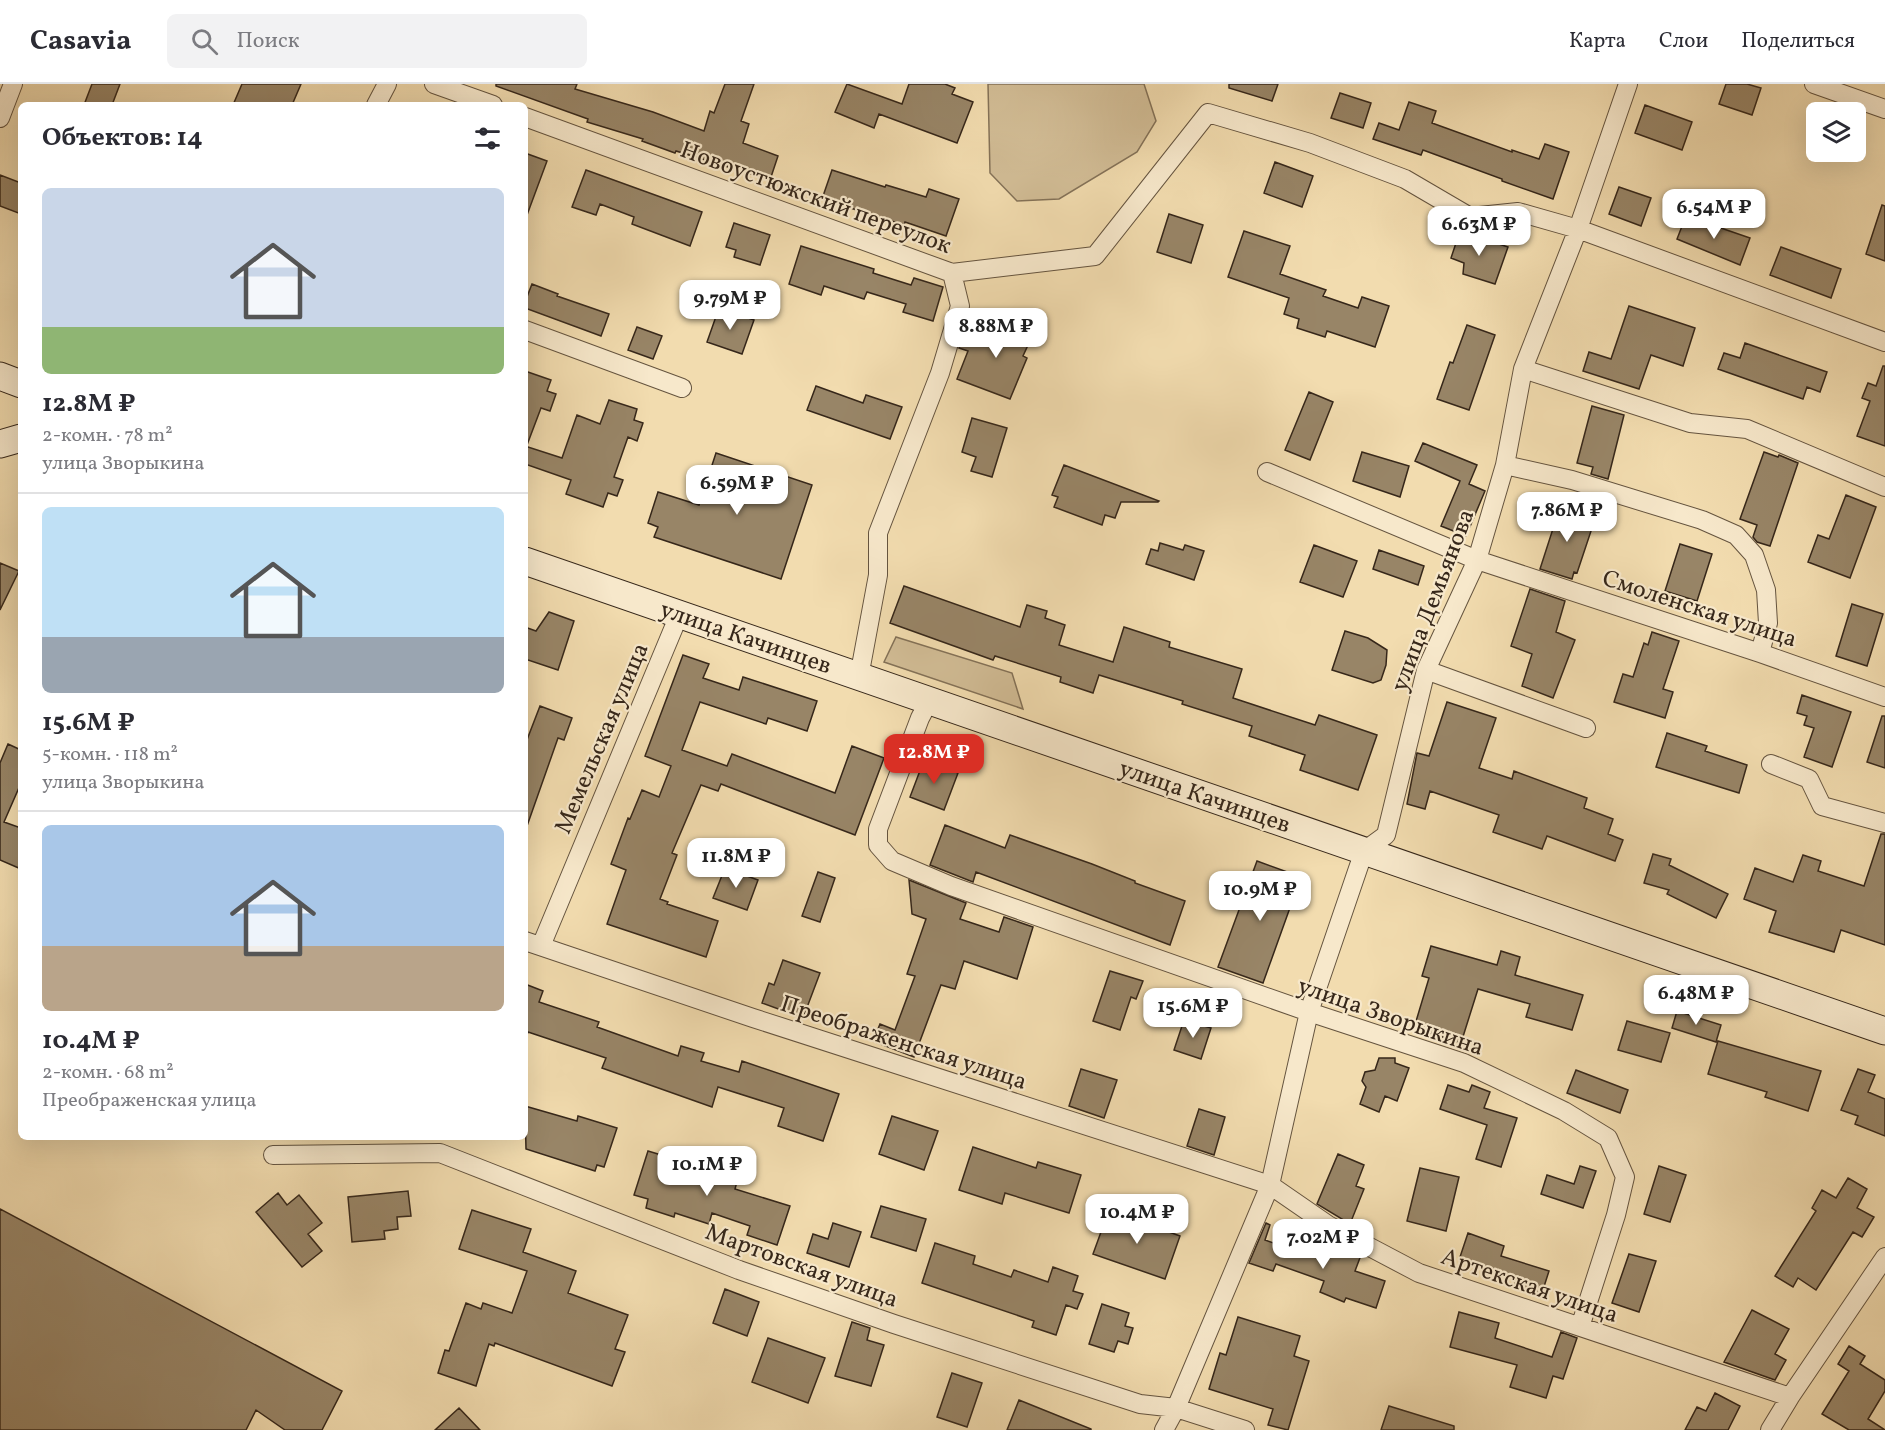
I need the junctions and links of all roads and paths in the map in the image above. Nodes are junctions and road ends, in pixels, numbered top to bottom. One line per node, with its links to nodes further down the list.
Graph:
1 (13, 84): 9 (street)
2 (387, 84): 6 (street)
3 (434, 84): 7 (street)
4 (1628, 84): 11 (street, улица Демьянова)
5 (1814, 84): 8 (street)
6 (378, 102)
7 (485, 102)
8 (1885, 109)
9 (0, 118)
10 (528, 118): 12 (street, Новоустюжский переулок)
11 (1578, 229): 12 (street, Новоустюжский переулок); 14 (street); 15 (street, улица Демьянова)
12 (952, 273): 29 (street)
13 (528, 331): 18 (street)
14 (1885, 342)
15 (1523, 369): 21 (street, улица Демьянова); 23 (street)
16 (0, 376): 17 (main road)
17 (18, 383)
18 (681, 388)
19 (18, 439): 20 (main road)
20 (0, 444)
21 (1505, 465): 24 (street, улица Демьянова); 27 (street)
22 (1267, 472): 24 (street, Смоленская улица)
23 (1885, 486)
24 (1477, 560): 27 (street, Смоленская улица); 28 (street, улица Демьянова)
25 (528, 562): 26 (main road, улица Качинцев)
26 (679, 615): 29 (main road, улица Качинцев); 36 (street, Мемельская улица)
27 (1760, 653): 30 (street, Смоленская улица)
28 (1426, 670): 32 (street); 35 (street, улица Демьянова)
29 (859, 677): 31 (main road, улица Качинцев)
30 (1885, 697)
31 (929, 701): 35 (main road, улица Качинцев); 37 (street, улица Зворыкина)
32 (1586, 728)
33 (1772, 764): 34 (street)
34 (1885, 823)
35 (1364, 851): 37 (street); 38 (main road, улица Качинцев)
36 (533, 943): 40 (street, Преображенская улица)
37 (1309, 1012): 40 (street); 42 (street, улица Зворыкина)
38 (1885, 1031)
39 (273, 1155): 44 (street, Мартовская улица)
40 (1270, 1185): 42 (street, Артекская улица); 44 (street)
41 (1885, 1257): 43 (street)
42 (1580, 1327): 43 (street, Артекская улица)
43 (1790, 1397): 47 (street)
44 (1176, 1408): 45 (street); 46 (street, Мартовская улица)
45 (1164, 1430)
46 (1245, 1430)
47 (1770, 1430)

